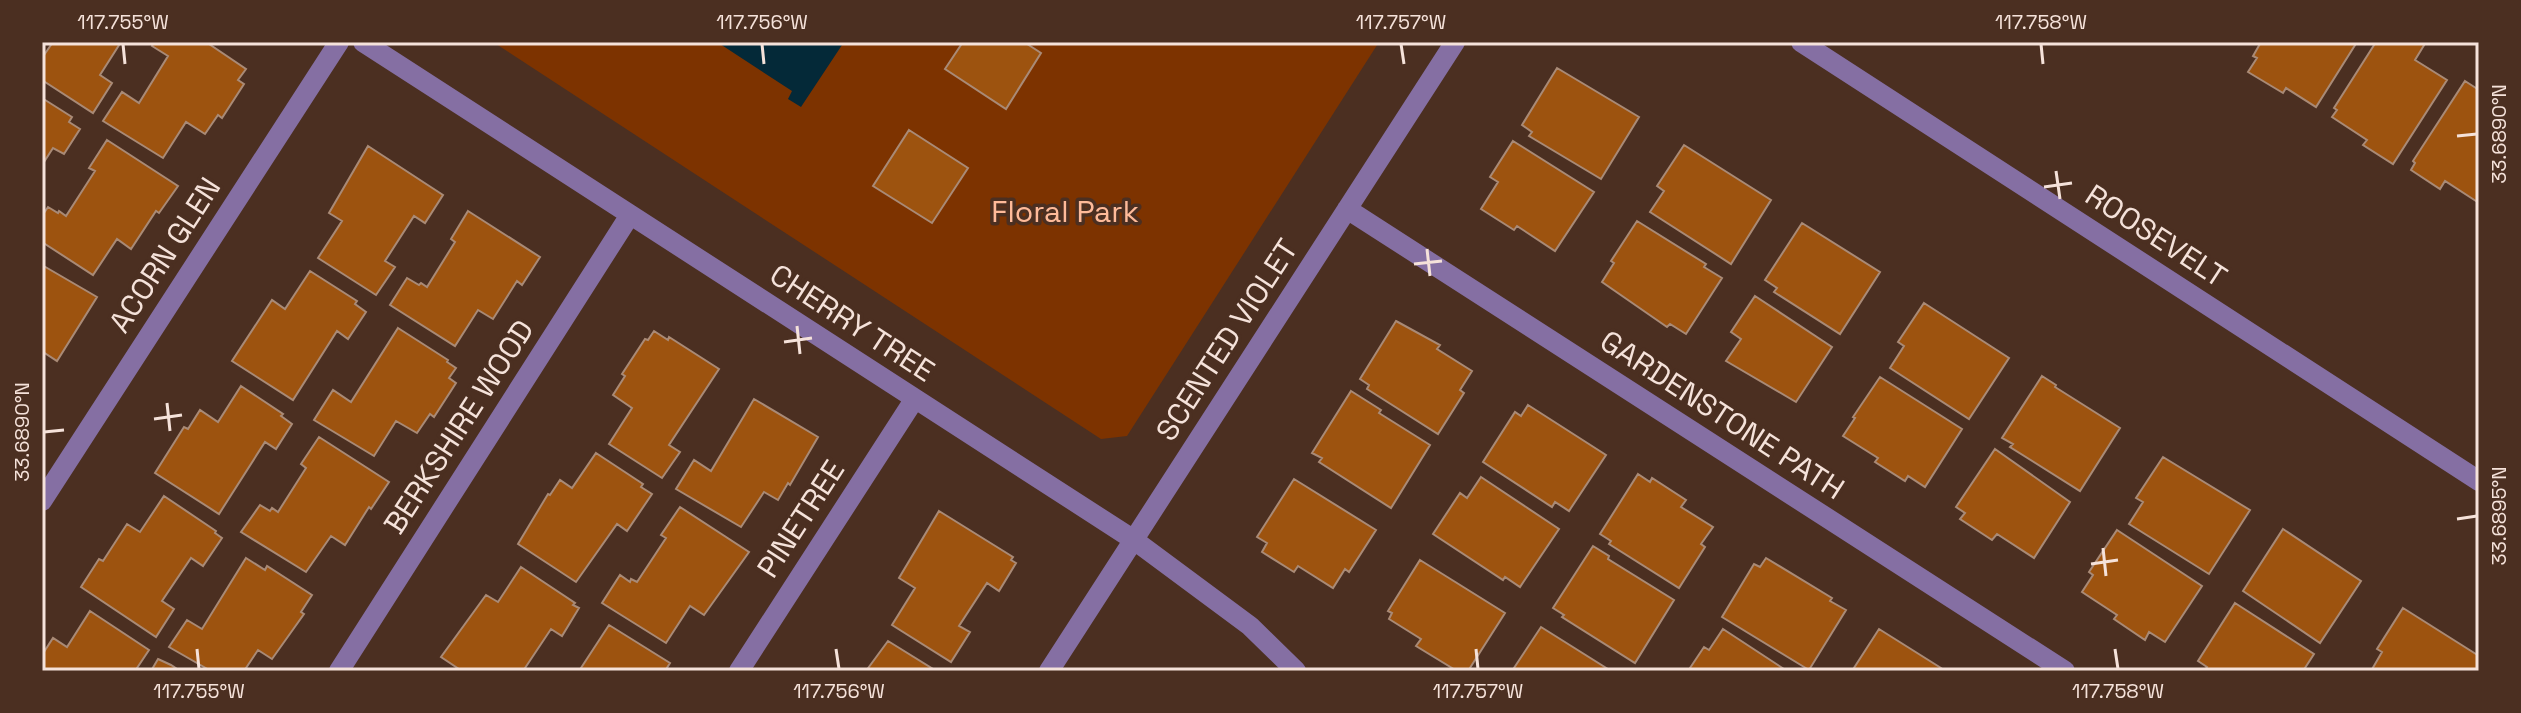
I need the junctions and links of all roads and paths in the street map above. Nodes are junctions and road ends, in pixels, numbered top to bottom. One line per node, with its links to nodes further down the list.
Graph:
1 (339, 42): 9 (street, ACORN GLEN)
2 (363, 42): 6 (street, CHERRY TREE)
3 (1455, 42): 5 (street, SCENTED VIOLET)
4 (1801, 42): 8 (street, ROOSEVELT)
5 (1347, 209): 10 (street, SCENTED VIOLET); 15 (street, GARDENSTONE PATH)
6 (630, 215): 7 (street, CHERRY TREE); 11 (street, BERKSHIRE WOOD)
7 (914, 400): 10 (street, CHERRY TREE); 12 (street, PINETREE)
8 (2479, 481)
9 (42, 501)
10 (1134, 540): 13 (street, SCENTED VIOLET); 14 (street, CHERRY TREE)
11 (339, 671)
12 (739, 671)
13 (1049, 671)
14 (1296, 671)
15 (2065, 671)

